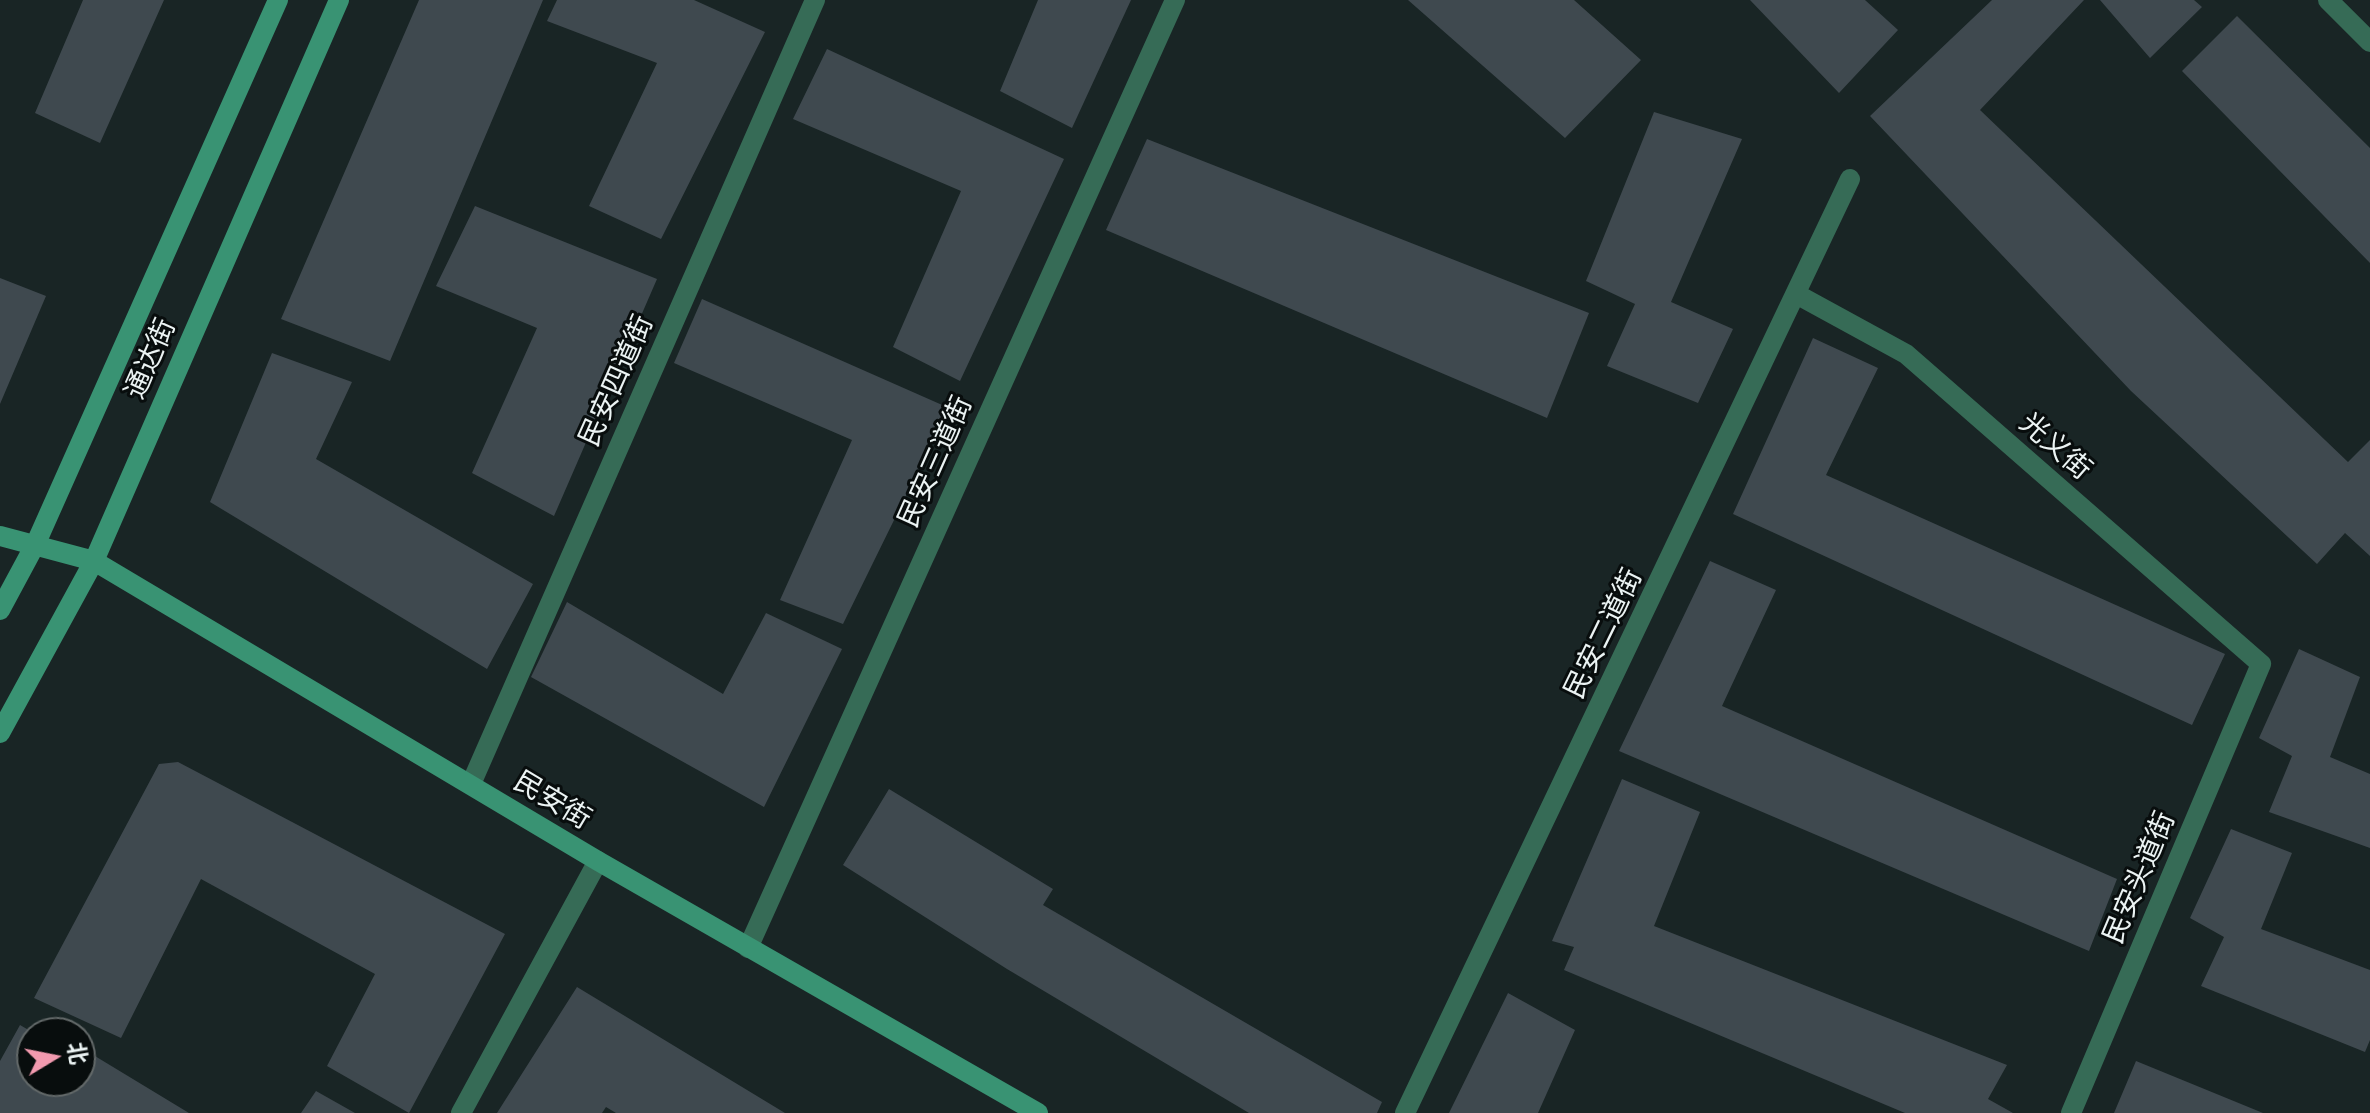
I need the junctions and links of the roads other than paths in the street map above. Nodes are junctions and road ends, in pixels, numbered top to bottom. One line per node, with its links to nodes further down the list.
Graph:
1 (278, 0): 10 (main road, 通达街)
2 (339, 0): 11 (main road, 通达街)
3 (815, 0): 15 (street, 民安四道街)
4 (1175, 0): 17 (street, 民安三道街)
5 (2328, 0): 6 (street)
6 (2370, 42)
7 (1850, 179): 8 (street, 民安二道街)
8 (1798, 295): 13 (street, 光义街); 20 (street, 民安二道街)
9 (0, 536): 10 (main road, 民安街)
10 (36, 543): 11 (main road, 民安街); 12 (main road, 通达街)
11 (94, 561): 14 (main road, 通达街); 15 (main road, 民安街)
12 (0, 610)
13 (2261, 664): 21 (street, 民安头道街)
14 (0, 733)
15 (471, 784): 16 (main road, 民安街)
16 (598, 861): 17 (main road, 民安街); 18 (street)
17 (748, 948): 19 (main road, 民安街)
18 (461, 1113)
19 (1038, 1113)
20 (1405, 1113)
21 (2071, 1113)

